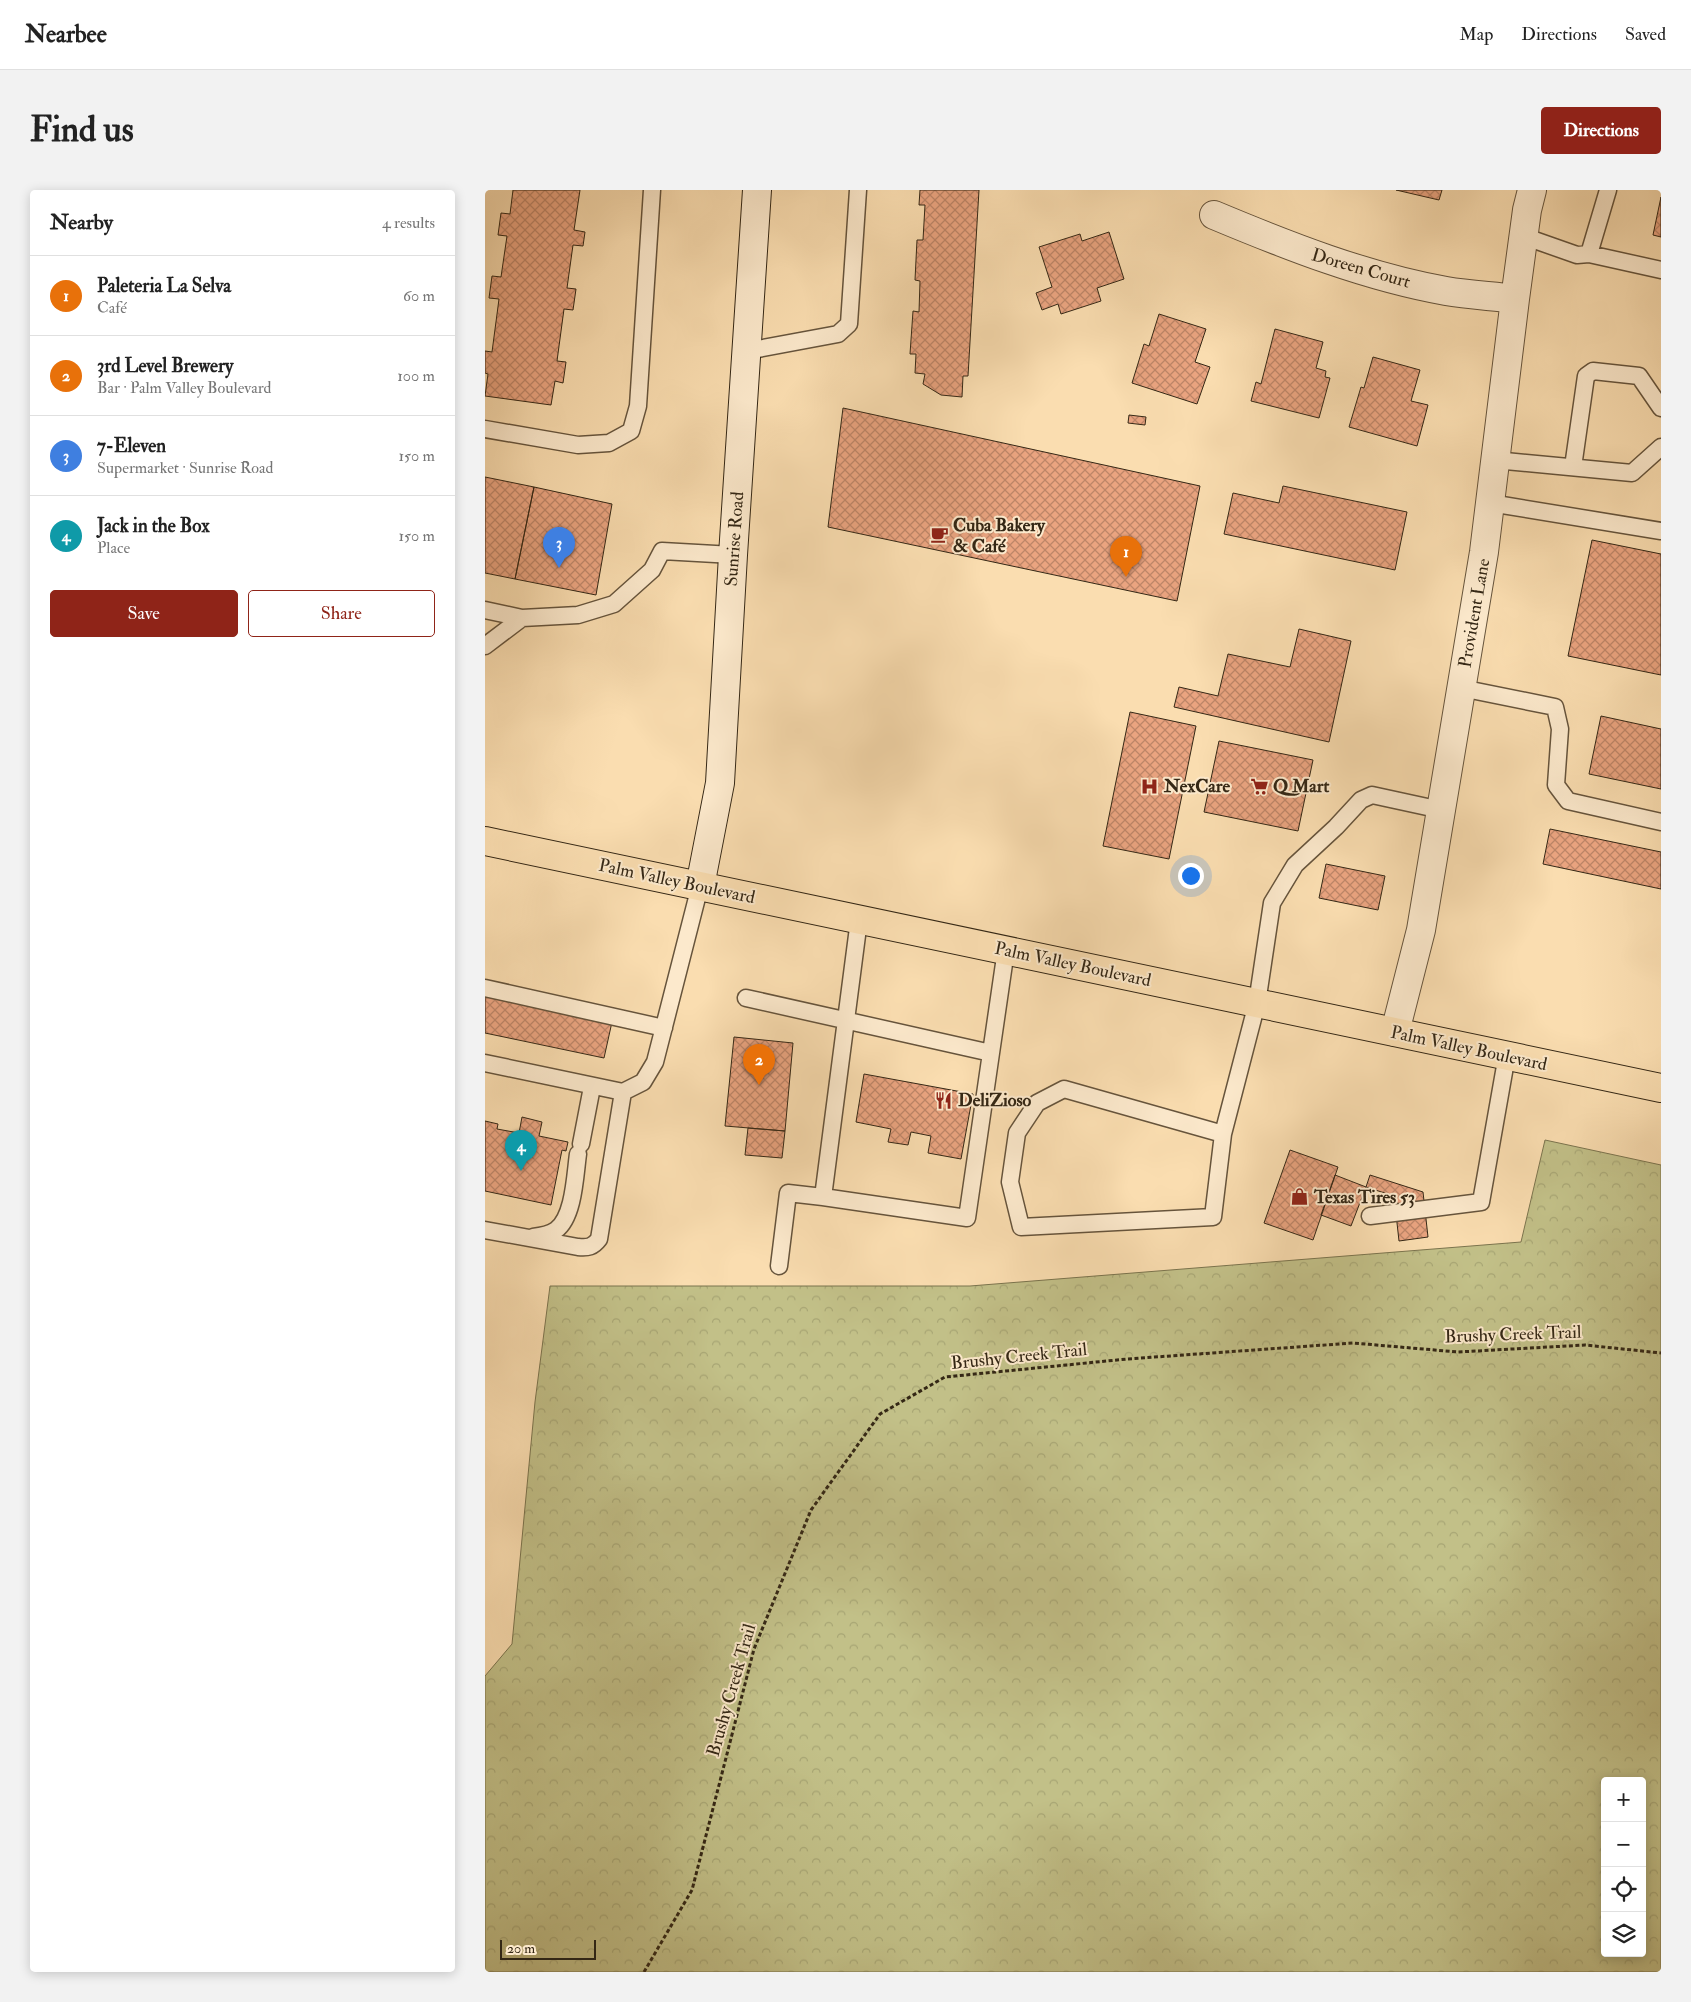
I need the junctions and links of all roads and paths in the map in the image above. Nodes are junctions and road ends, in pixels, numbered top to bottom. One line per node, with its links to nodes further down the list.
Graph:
1 (652, 190): 13 (lane)
2 (757, 190): 11 (street, Sunrise Road)
3 (858, 190): 11 (lane)
4 (1532, 190): 7 (street, Provident Lane)
5 (1608, 190): 8 (lane)
6 (1213, 215): 10 (street, Doreen Court)
7 (1523, 236): 8 (lane); 10 (street, Provident Lane)
8 (1589, 254): 9 (lane)
9 (1661, 270)
10 (1515, 299): 15 (street, Provident Lane)
11 (747, 351): 19 (street, Sunrise Road)
12 (1661, 408): 16 (lane)
13 (485, 428)
14 (1661, 447): 16 (lane)
15 (1495, 460): 16 (lane); 17 (street, Provident Lane)
16 (1573, 467)
17 (1490, 503): 18 (lane); 23 (street, Provident Lane)
18 (1661, 531)
19 (733, 555): 21 (lane); 27 (street, Sunrise Road)
20 (485, 610): 21 (lane)
21 (522, 618): 22 (lane)
22 (485, 646)
23 (1461, 688): 24 (street, Provident Lane); 25 (lane)
24 (1441, 810): 32 (lane); 35 (street, Provident Lane)
25 (1661, 822)
26 (485, 841): 27 (highway, Palm Valley Boulevard)
27 (700, 886): 28 (highway, Palm Valley Boulevard); 34 (lane)
28 (859, 920): 29 (highway, Palm Valley Boulevard); 33 (lane)
29 (1006, 950): 32 (highway, Palm Valley Boulevard); 36 (lane)
30 (485, 988): 34 (lane)
31 (746, 998): 33 (lane)
32 (1257, 1003): 35 (highway, Palm Valley Boulevard); 42 (lane)
33 (846, 1021): 36 (lane); 43 (lane)
34 (664, 1028): 41 (lane)
35 (1395, 1032): 37 (highway, Palm Valley Boulevard)
36 (991, 1053): 43 (lane)
37 (1507, 1055): 40 (highway, Palm Valley Boulevard); 44 (lane)
38 (485, 1063): 39 (lane)
39 (592, 1086): 41 (lane); 46 (lane)
40 (1661, 1088)
41 (623, 1092): 46 (lane)
42 (1223, 1134): 42 (lane)
43 (823, 1197): 47 (lane)
44 (1370, 1216)
45 (485, 1230): 46 (lane)
46 (529, 1238)
47 (779, 1266)
48 (1661, 1353): 49 (path, Brushy Creek Trail)
49 (644, 1972)

